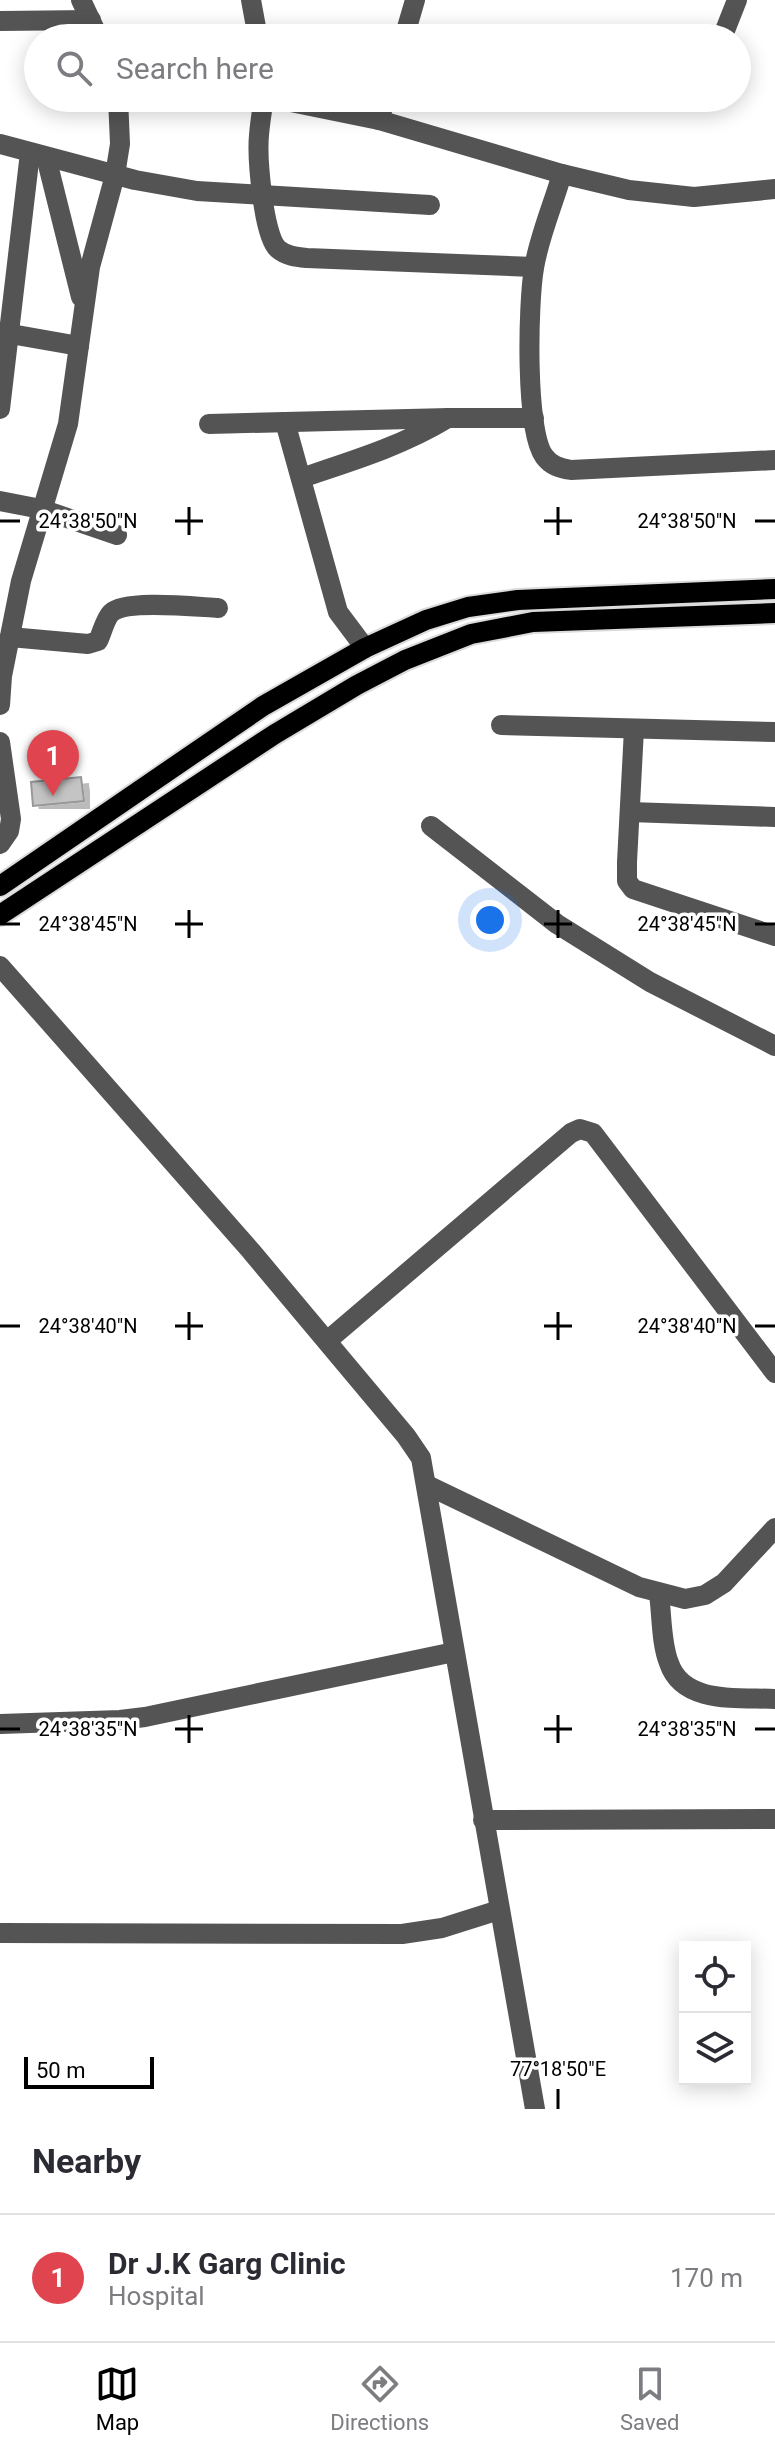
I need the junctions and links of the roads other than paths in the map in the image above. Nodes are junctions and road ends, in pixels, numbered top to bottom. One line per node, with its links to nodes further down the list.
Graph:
1 (81, 0): 7 (street)
2 (251, 0): 8 (street)
3 (415, 0): 9 (street)
4 (737, 0): 10 (street)
5 (0, 21): 6 (street)
6 (36, 24)
7 (93, 24)
8 (255, 24)
9 (408, 24)
10 (728, 24)
11 (119, 112): 19 (street)
12 (262, 112): 21 (street)
13 (340, 112): 15 (street)
14 (382, 112): 15 (street)
15 (379, 120): 18 (street)
16 (0, 144): 17 (street)
17 (38, 155): 19 (street); 24 (street); 25 (street)
18 (562, 174): 20 (street); 23 (street)
19 (115, 175): 21 (street); 24 (street)
20 (775, 189)
21 (262, 195): 22 (street); 23 (street)
22 (430, 205)
23 (534, 267): 29 (street)
24 (84, 309): 26 (street)
25 (5, 333): 26 (street); 27 (street)
26 (79, 346): 35 (street)
27 (0, 409)
28 (449, 418): 29 (street); 30 (street); 33 (street)
29 (534, 418): 32 (street)
30 (285, 422): 31 (street); 33 (street)
31 (209, 424)
32 (775, 460)
33 (301, 478): 42 (street)
34 (0, 501): 35 (street)
35 (41, 509): 36 (street); 37 (street)
36 (117, 535)
37 (10, 588): 41 (street)
38 (775, 589): 42 (main road)
39 (218, 608): 41 (street)
40 (775, 613): 54 (main road)
41 (10, 637): 43 (street)
42 (358, 651): 53 (main road)
43 (3, 660): 44 (street)
44 (0, 705)
45 (501, 725): 46 (street)
46 (634, 729): 47 (street); 49 (street)
47 (775, 732)
48 (0, 742): 52 (street)
49 (630, 812): 50 (street); 55 (street)
50 (775, 817)
51 (431, 826): 57 (street)
52 (0, 844)
53 (0, 886)
54 (0, 915)
55 (775, 936)
56 (0, 966): 58 (street)
57 (775, 1046)
58 (327, 1341): 59 (street); 60 (street)
59 (775, 1373)
60 (427, 1485): 62 (street); 63 (street)
61 (775, 1528): 62 (street)
62 (659, 1594): 64 (street)
63 (454, 1652): 65 (street); 67 (street)
64 (775, 1699)
65 (0, 1724)
66 (775, 1819): 67 (street)
67 (483, 1820): 68 (street)
68 (499, 1910): 69 (street); 70 (street)
69 (0, 1933)
70 (535, 2109)

